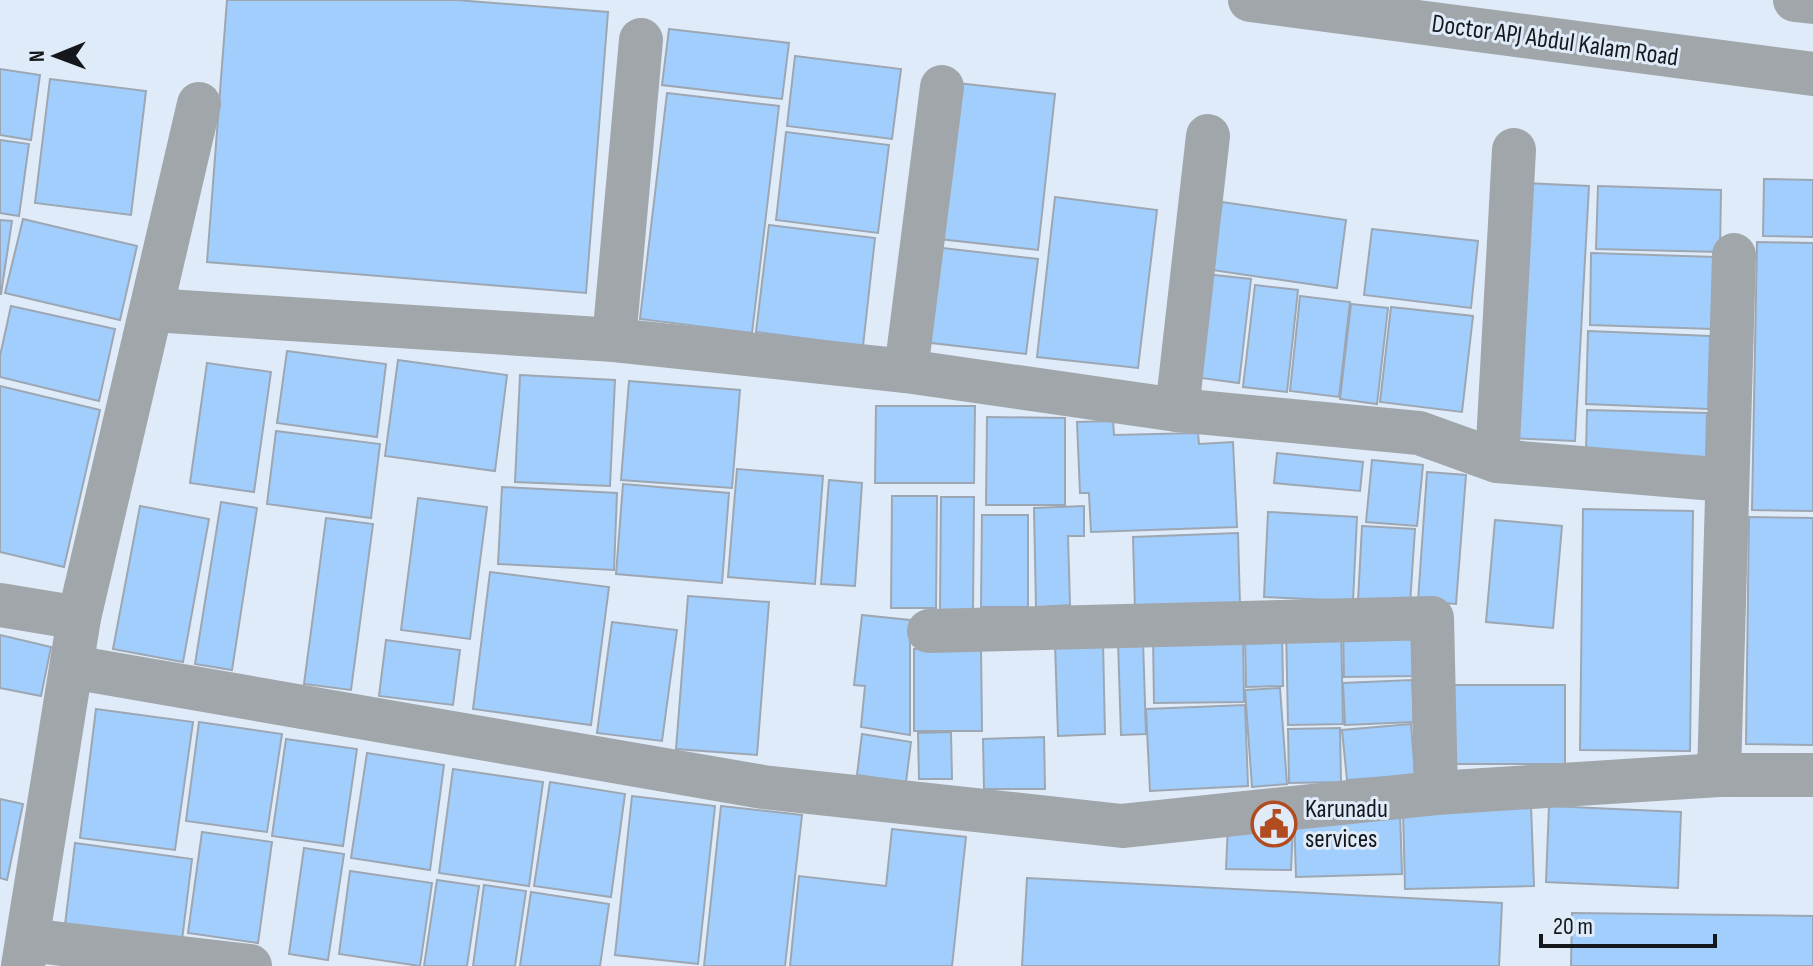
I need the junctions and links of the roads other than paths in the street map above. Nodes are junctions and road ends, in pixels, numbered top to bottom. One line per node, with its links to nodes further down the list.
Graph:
1 (1250, 0): 5 (street, Doctor APJ Abdul Kalam Road)
2 (1795, 0): 3 (street)
3 (1813, 2)
4 (641, 40): 12 (street)
5 (1813, 74)
6 (942, 87): 13 (street)
7 (199, 104): 11 (street)
8 (1208, 136): 14 (street)
9 (1514, 150): 15 (street)
10 (1734, 255): 16 (street)
11 (152, 310): 12 (street); 18 (street)
12 (614, 340): 13 (street)
13 (906, 371): 14 (street)
14 (1177, 410): 15 (street)
15 (1497, 461): 16 (street)
16 (1727, 480): 21 (street)
17 (0, 605): 18 (street)
18 (79, 618): 20 (street)
19 (929, 631): 23 (street)
20 (72, 667): 23 (street); 24 (street)
21 (1719, 775): 22 (street); 23 (street)
22 (1813, 775)
23 (1436, 793)
24 (26, 953): 25 (street)
25 (250, 966)

